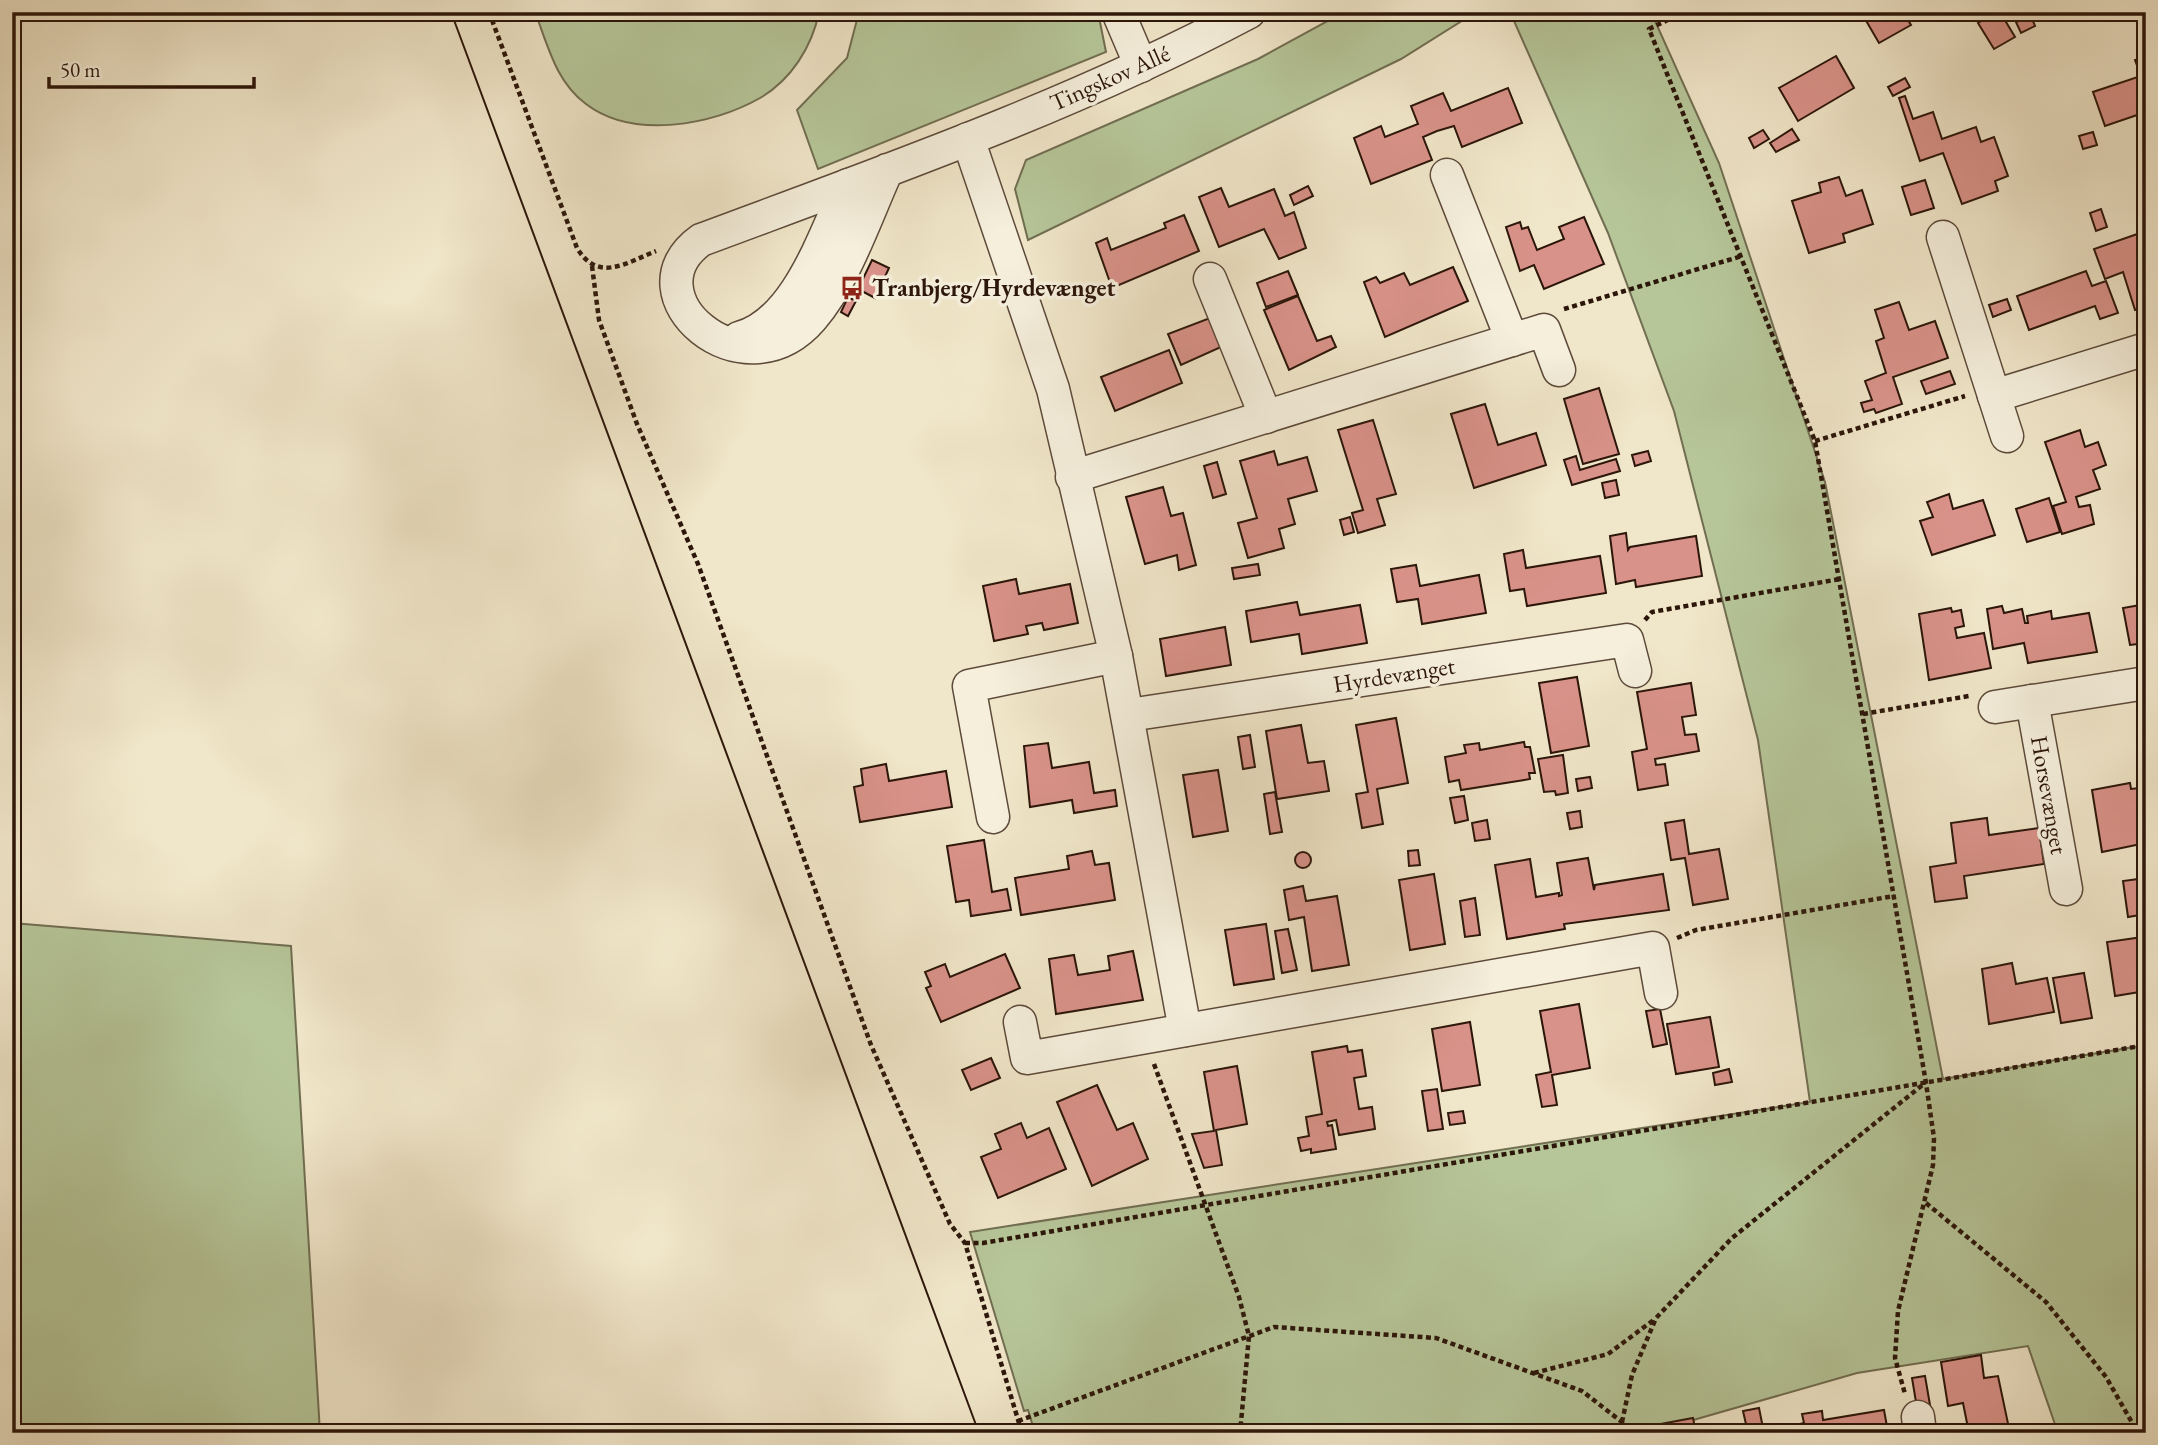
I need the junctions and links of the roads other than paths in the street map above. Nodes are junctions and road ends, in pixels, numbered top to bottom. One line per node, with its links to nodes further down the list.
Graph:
1 (1118, 12): 3 (street)
2 (1249, 12): 3 (street, Tingskov Allé)
3 (1141, 66): 4 (street, Tingskov Allé)
4 (968, 139): 5 (street, Tingskov Allé); 17 (street)
5 (887, 170): 7 (street, Tingskov Allé); 11 (street)
6 (1447, 175): 10 (street)
7 (848, 185): 11 (street); 11 (street, Tingskov Allé)
8 (1943, 237): 14 (street)
9 (1210, 279): 15 (street)
10 (1512, 340): 13 (street); 15 (street)
11 (718, 341)
12 (2146, 349): 14 (street)
13 (1559, 370)
14 (1994, 396): 16 (street)
15 (1266, 417): 17 (street)
16 (2007, 436)
17 (1072, 477): 18 (street)
18 (1116, 656): 23 (street); 24 (street)
19 (1635, 671): 23 (street, Hyrdevænget)
20 (2146, 683): 21 (street, Horsevænget)
21 (2032, 701): 22 (street, Horsevænget); 25 (street, Horsevænget)
22 (1995, 707)
23 (1129, 715): 28 (street)
24 (993, 817)
25 (2066, 889)
26 (1661, 993): 28 (street)
27 (1020, 1022): 28 (street)
28 (1185, 1030)

